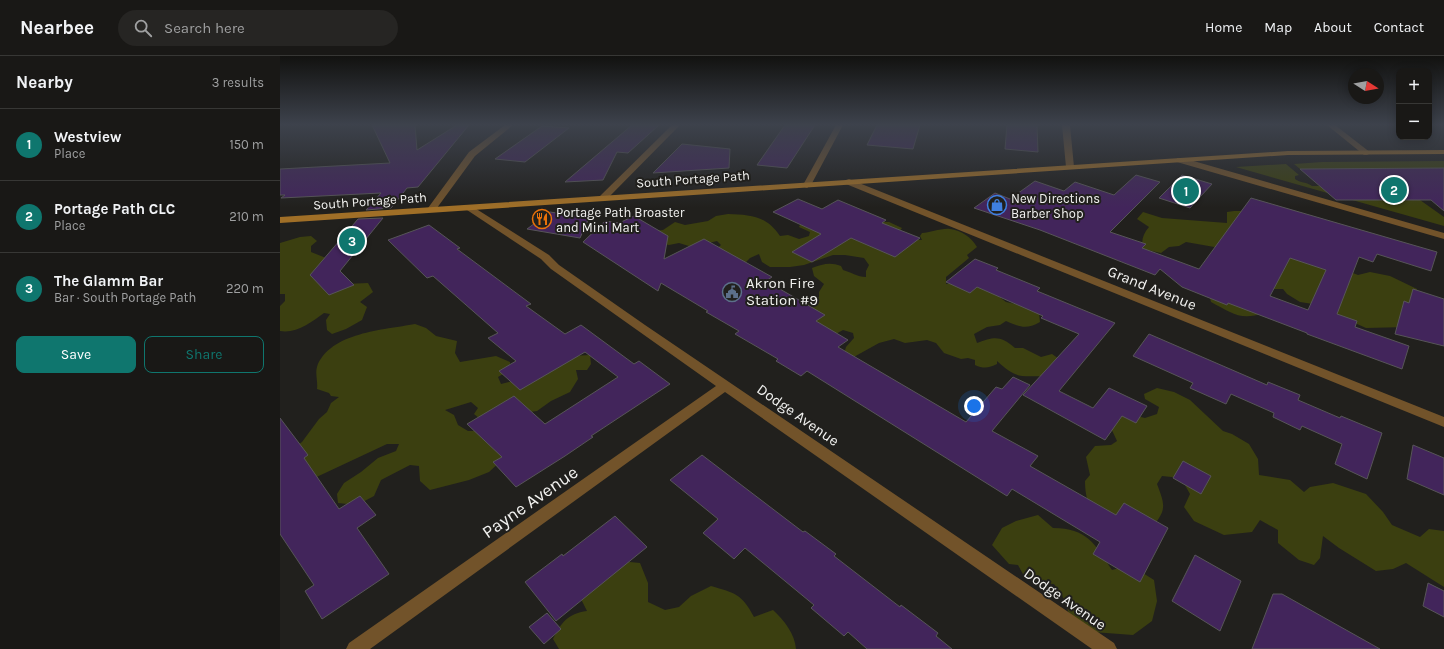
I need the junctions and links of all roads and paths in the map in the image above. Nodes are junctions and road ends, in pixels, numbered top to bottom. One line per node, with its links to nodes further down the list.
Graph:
1 (474, 153): 13 (street)
2 (649, 153): 11 (street)
3 (825, 153): 10 (street)
4 (1069, 153): 8 (street)
5 (1367, 153): 6 (main road, South Portage Path); 7 (main road, South Portage Path)
6 (1392, 153)
7 (1180, 160): 8 (main road, South Portage Path); 15 (street)
8 (1070, 167): 9 (main road, South Portage Path)
9 (849, 182): 10 (main road, South Portage Path); 17 (street, Grand Avenue)
10 (807, 185): 11 (main road, South Portage Path)
11 (602, 198): 12 (main road, South Portage Path)
12 (470, 208): 13 (main road, South Portage Path); 16 (street, Dodge Avenue)
13 (431, 210): 14 (main road, South Portage Path)
14 (280, 220)
15 (1444, 236)
16 (725, 386): 18 (street, Payne Avenue); 19 (street, Dodge Avenue)
17 (1444, 422)
18 (355, 649)
19 (1108, 649)

